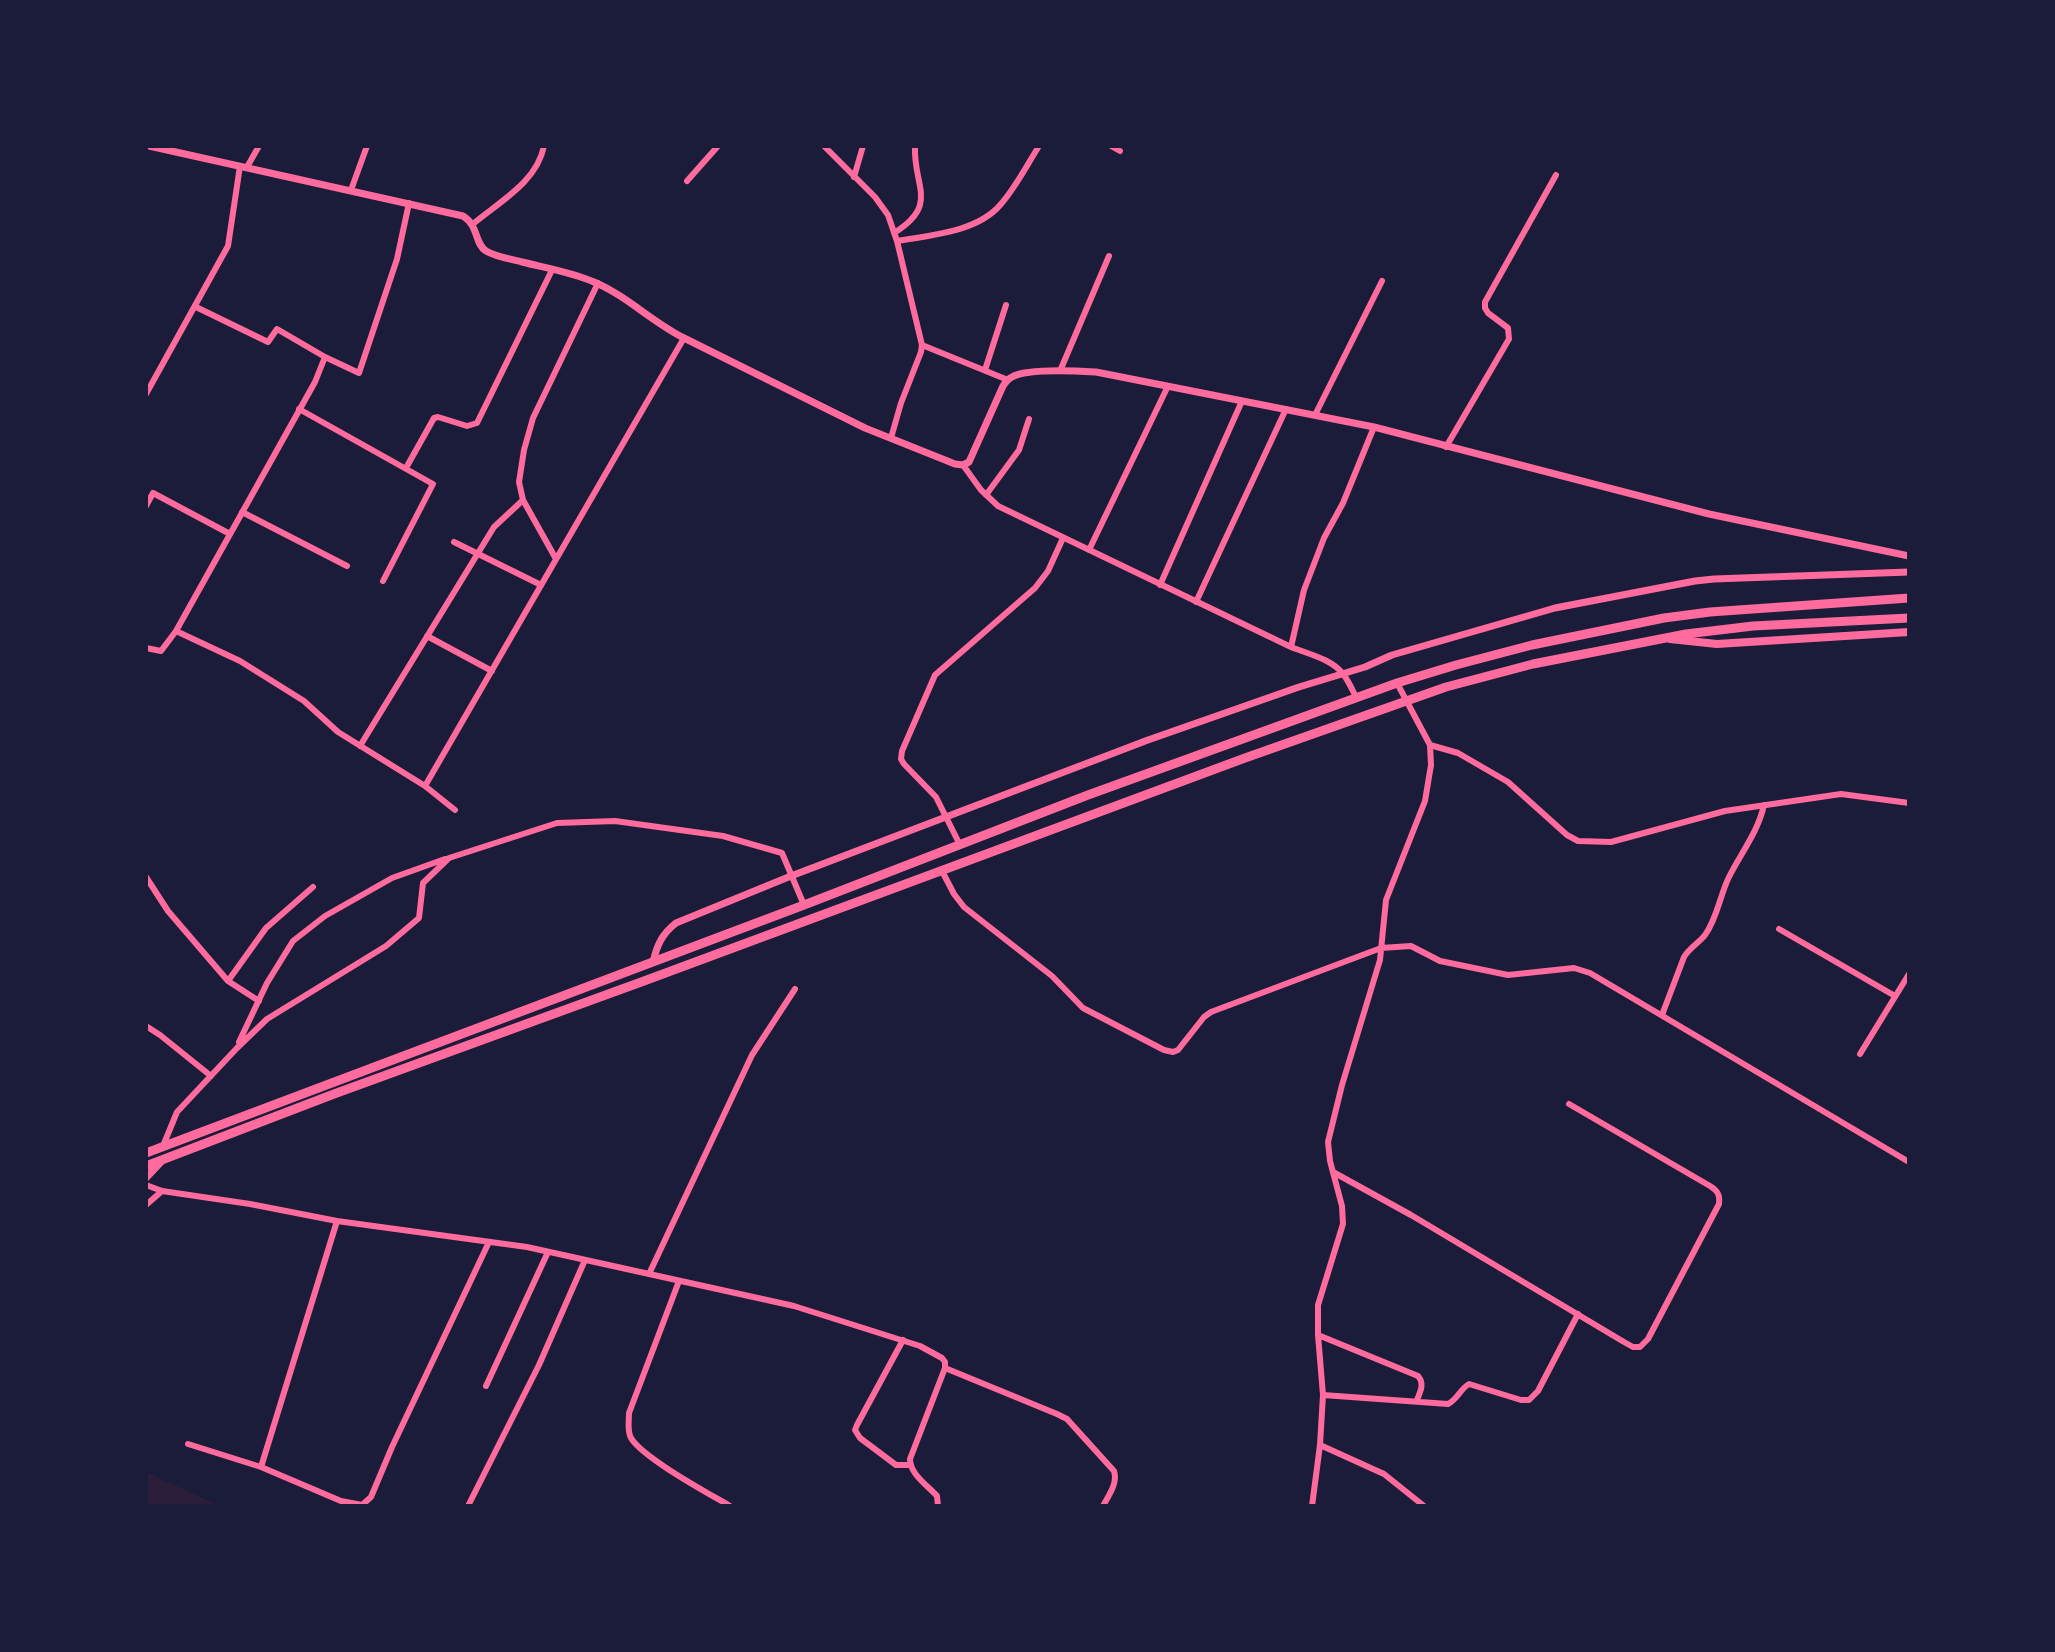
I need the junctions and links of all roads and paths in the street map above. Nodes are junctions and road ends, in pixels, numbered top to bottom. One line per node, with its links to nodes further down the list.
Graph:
1 (149, 146): 12 (street)
2 (259, 146): 12 (street)
3 (367, 146): 16 (street)
4 (544, 146): 18 (street)
5 (718, 146): 15 (street)
6 (824, 146): 14 (street)
7 (863, 146): 14 (street)
8 (915, 146): 19 (street)
9 (1039, 146): 20 (street)
10 (1111, 146): 11 (street)
11 (1120, 151)
12 (244, 166): 16 (street); 26 (street)
13 (1556, 175): 42 (street)
14 (854, 177): 19 (street)
15 (687, 181)
16 (351, 190): 17 (street)
17 (409, 203): 18 (street); 29 (street)
18 (473, 224): 22 (street)
19 (894, 233): 20 (street)
20 (897, 241): 28 (street)
21 (1109, 256): 31 (street)
22 (552, 270): 24 (street); 44 (street)
23 (1382, 281): 38 (street)
24 (598, 283): 27 (street); 46 (street)
25 (1006, 305): 30 (street)
26 (196, 307): 29 (street); 34 (street)
27 (684, 338): 41 (street); 55 (street)
28 (922, 345): 30 (street); 41 (street)
29 (325, 357): 36 (street)
30 (985, 370): 32 (street)
31 (1060, 371): 32 (street); 33 (street)
32 (1008, 380): 43 (street)
33 (1168, 386): 35 (street); 52 (street)
34 (146, 394)
35 (1242, 401): 37 (street); 60 (street)
36 (299, 409): 44 (street); 48 (street)
37 (1286, 409): 38 (street); 62 (street)
38 (1315, 415): 40 (street)
39 (1029, 419): 45 (street)
40 (1374, 427): 42 (street); 68 (street)
41 (891, 438): 43 (street)
42 (1446, 447): 54 (street)
43 (963, 465): 45 (street)
44 (406, 468): 58 (street)
45 (986, 495): 50 (street)
46 (523, 500): 53 (street); 55 (street)
47 (146, 506): 49 (street)
48 (242, 512): 49 (street); 56 (street)
49 (230, 534): 64 (street)
50 (1063, 538): 52 (street); 81 (street)
51 (454, 542): 53 (street)
52 (1089, 550): 60 (street)
53 (478, 553): 59 (street); 66 (street)
54 (1909, 556)
55 (556, 559): 59 (street)
56 (347, 566)
57 (1909, 572): 71 (street)
58 (383, 581)
59 (541, 585): 70 (street)
60 (1160, 585): 62 (street)
61 (1909, 598): 72 (highway)
62 (1196, 602): 68 (street)
63 (1909, 618): 67 (highway)
64 (176, 631): 69 (street); 76 (street)
65 (1909, 632): 67 (main road)
66 (427, 636): 70 (street); 76 (street)
67 (1662, 639): 74 (highway)
68 (1291, 647): 71 (street)
69 (146, 648)
70 (492, 671): 77 (street)
71 (1343, 674): 73 (street); 81 (street)
72 (1397, 683): 73 (highway); 74 (street)
73 (1356, 697): 82 (highway)
74 (1407, 700): 75 (street); 84 (highway)
75 (1430, 745): 79 (street); 90 (street)
76 (360, 746): 77 (street)
77 (425, 786): 80 (street)
78 (1909, 803): 79 (street)
79 (1764, 805): 97 (street)
80 (455, 810)
81 (946, 817): 82 (street); 85 (street)
82 (960, 845): 88 (highway)
83 (449, 858): 85 (street); 96 (street); 99 (street)
84 (942, 871): 90 (street); 105 (highway)
85 (791, 876): 88 (street); 91 (street)
86 (146, 877): 93 (street)
87 (313, 887): 93 (street)
88 (804, 905): 91 (highway)
89 (1779, 929): 95 (street)
90 (1381, 948): 97 (street); 108 (street)
91 (653, 962): 103 (highway)
92 (1909, 974): 95 (street)
93 (228, 981): 96 (street)
94 (795, 989): 117 (street)
95 (1895, 996): 100 (street)
96 (259, 1001): 99 (street)
97 (1662, 1015): 106 (street)
98 (146, 1026): 101 (street)
99 (237, 1048): 101 (street)
100 (1860, 1054)
101 (211, 1076): 103 (street)
102 (1569, 1104): 119 (street)
103 (163, 1146): 104 (highway)
104 (146, 1151)
105 (165, 1158): 107 (highway); 109 (street)
106 (1909, 1162)
107 (146, 1166)
108 (1333, 1172): 119 (street); 120 (street)
109 (146, 1178)
110 (146, 1185): 111 (street)
111 (162, 1191): 112 (street); 113 (street)
112 (146, 1205)
113 (337, 1221): 114 (street); 129 (street)
114 (489, 1242): 115 (street); 129 (street)
115 (548, 1252): 116 (street); 123 (street)
116 (585, 1260): 117 (street); 130 (street)
117 (649, 1274): 118 (street)
118 (679, 1281): 121 (street); 131 (street)
119 (1578, 1314): 125 (street)
120 (1318, 1335): 124 (street); 125 (street)
121 (903, 1340): 122 (street); 128 (street)
122 (945, 1368): 128 (street); 133 (street)
123 (486, 1386)
124 (1323, 1395): 125 (street); 127 (street)
125 (1417, 1400)
126 (188, 1444): 129 (street)
127 (1320, 1445): 134 (street); 135 (street)
128 (910, 1465): 132 (street)
129 (261, 1467)
130 (468, 1506)
131 (730, 1506)
132 (938, 1506)
133 (1103, 1506)
134 (1312, 1506)
135 (1424, 1506)

